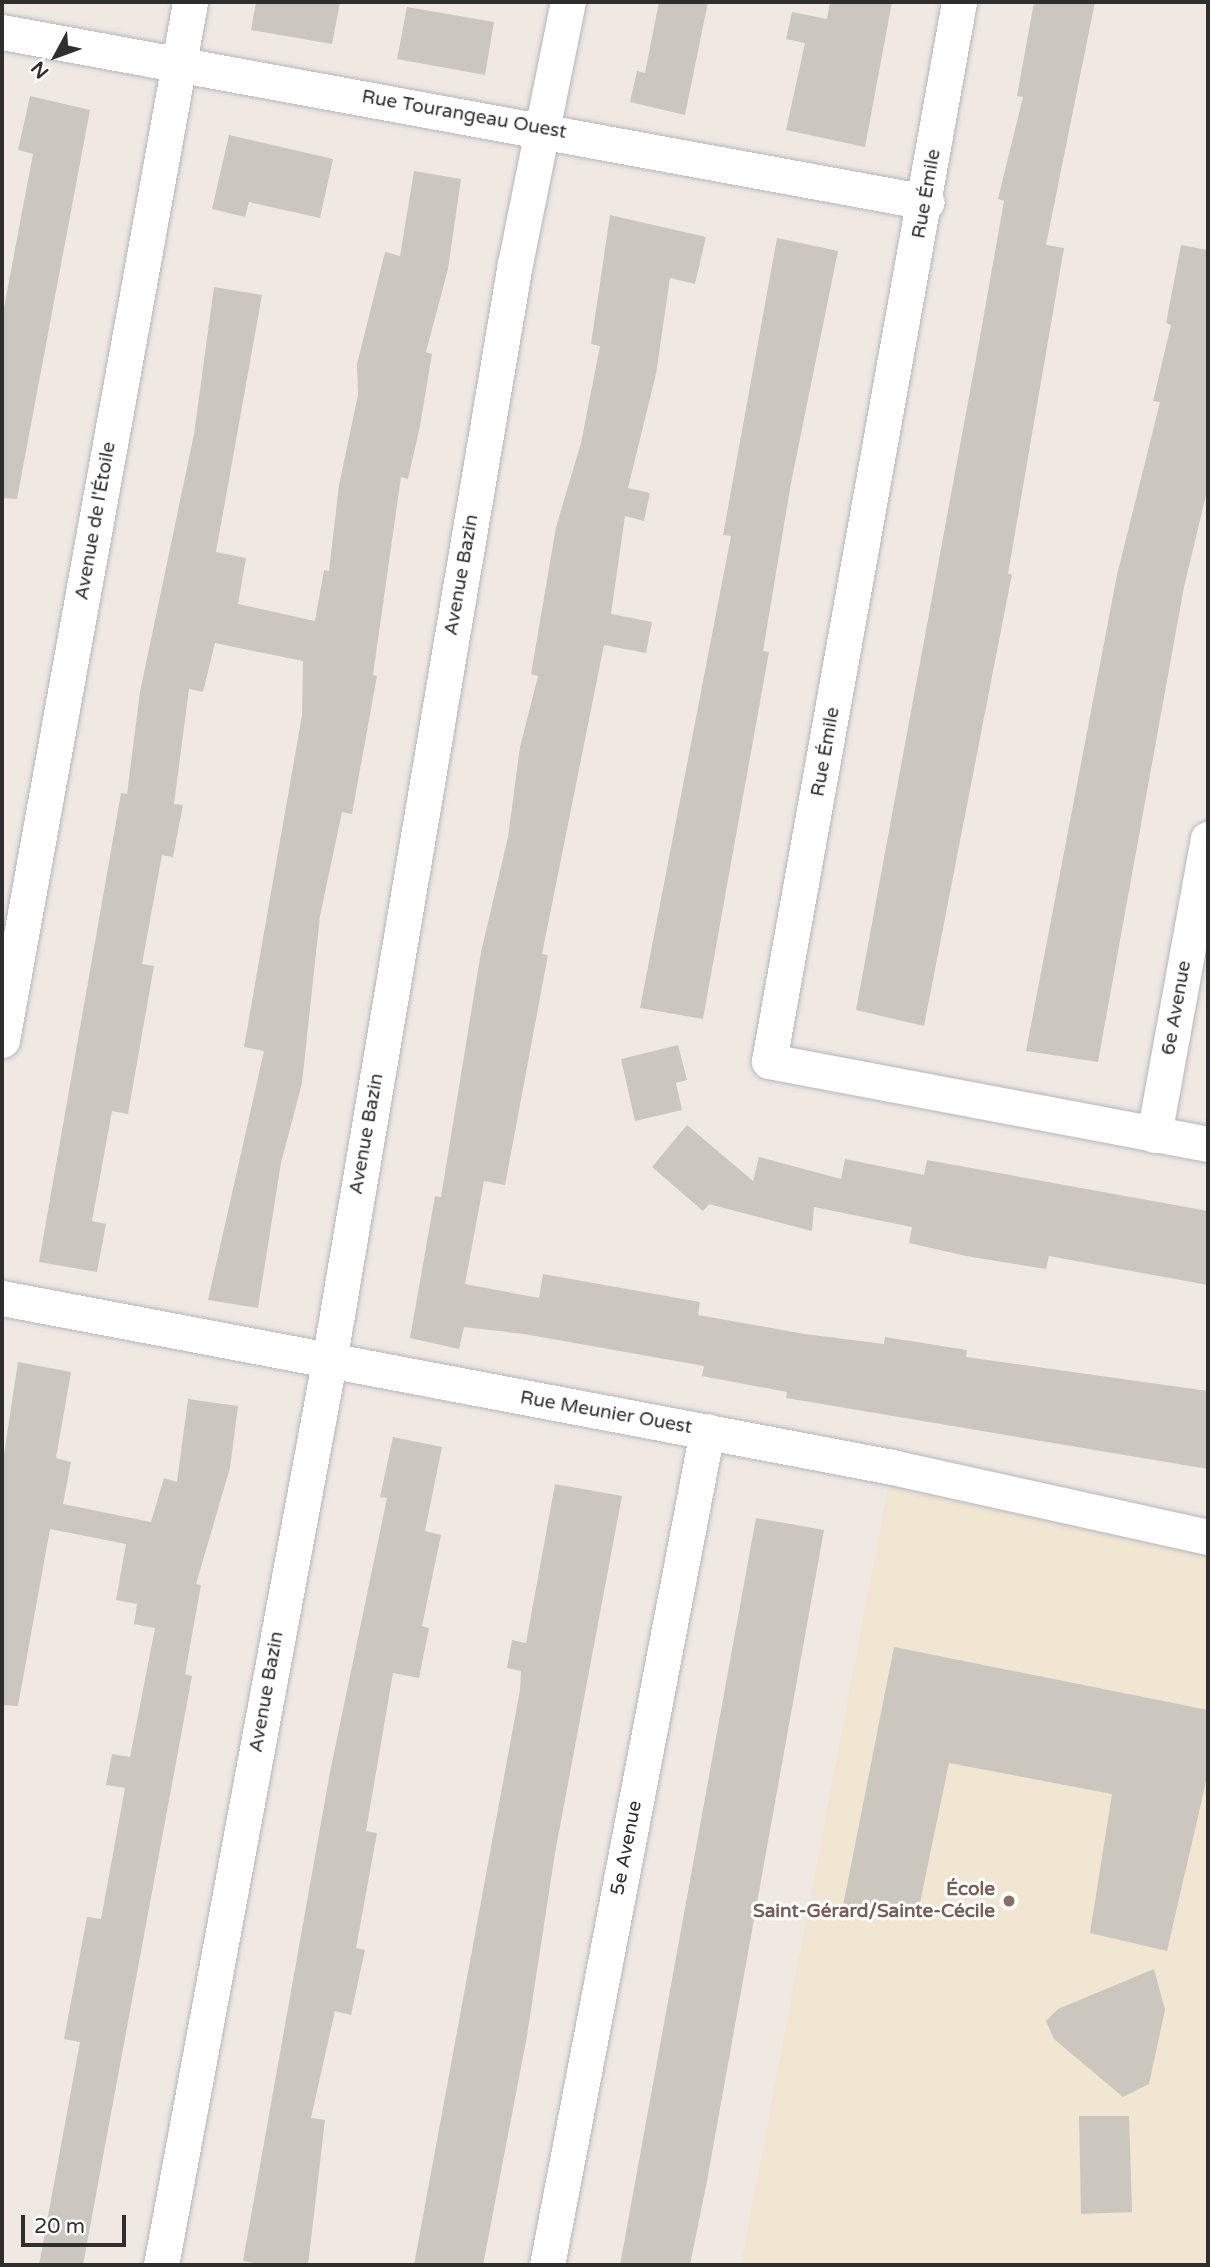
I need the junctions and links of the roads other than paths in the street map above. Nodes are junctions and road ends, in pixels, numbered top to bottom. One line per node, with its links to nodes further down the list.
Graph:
1 (190, 2): 5 (street, Avenue de l'Étoile)
2 (568, 2): 6 (street, Avenue Bazin)
3 (959, 2): 7 (street, Rue Émile)
4 (2, 32): 5 (street, Rue Tourangeau Ouest)
5 (179, 65): 6 (street, Rue Tourangeau Ouest); 9 (street, Avenue de l'Étoile)
6 (545, 130): 7 (street, Rue Tourangeau Ouest); 13 (street, Avenue Bazin)
7 (926, 202): 10 (street, Rue Émile)
8 (1208, 839): 10 (street, 6e Avenue)
9 (2, 1040)
10 (1154, 1135): 11 (street, Rue Émile)
11 (1208, 1144)
12 (2, 1298): 13 (street, Rue Meunier Ouest)
13 (329, 1362): 14 (street, Rue Meunier Ouest); 16 (street, Avenue Bazin)
14 (707, 1431): 15 (street, Rue Meunier Ouest); 17 (street, 5e Avenue)
15 (1208, 1537)
16 (161, 2265)
17 (547, 2265)

